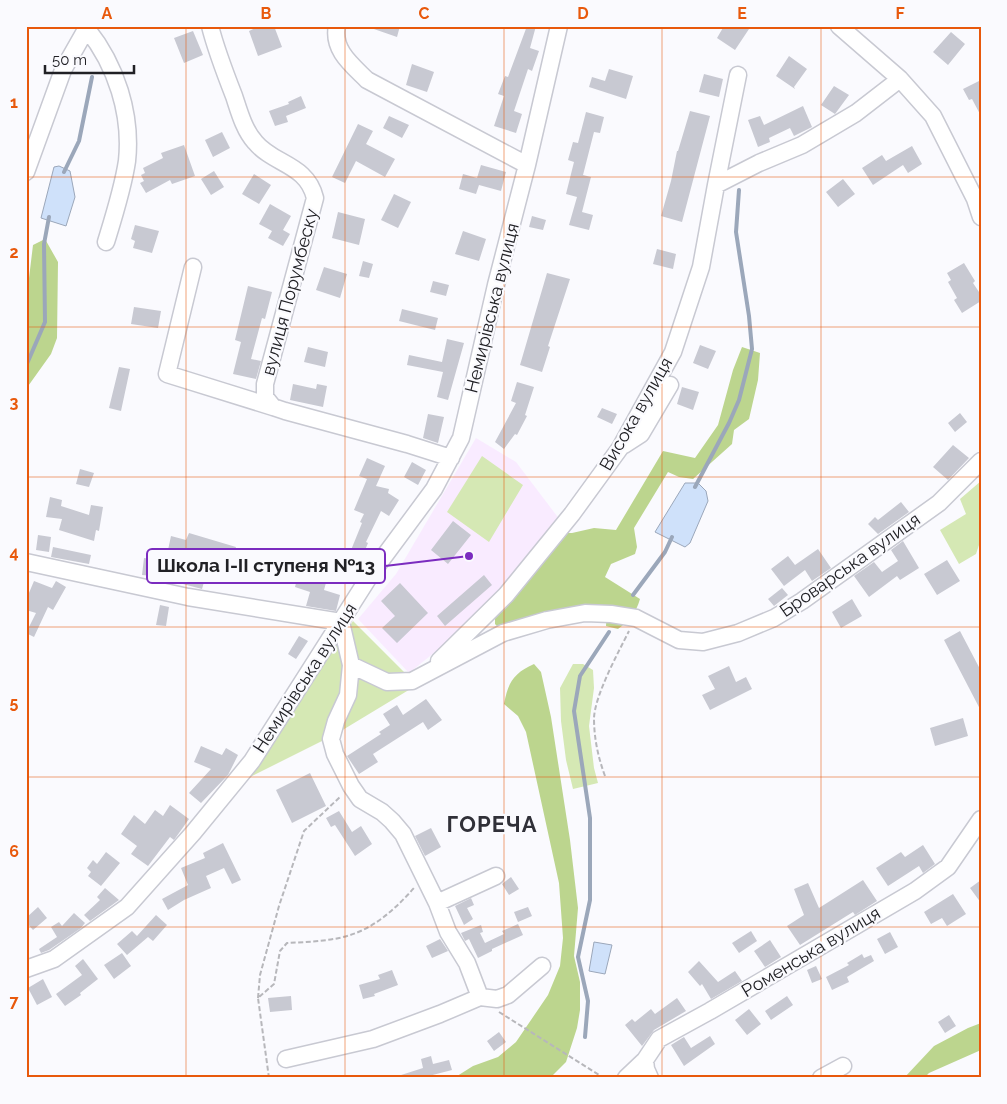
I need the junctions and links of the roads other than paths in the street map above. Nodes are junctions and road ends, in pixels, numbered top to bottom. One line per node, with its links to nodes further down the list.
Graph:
1 (210, 26): 16 (street, вулиця Порумбеску)
2 (337, 26): 8 (street)
3 (559, 26): 8 (street, Немирівська вулиця)
4 (839, 26): 7 (street)
5 (88, 28): 9 (street); 13 (street)
6 (738, 75): 10 (street, Висока вулиця)
7 (900, 78): 10 (street); 11 (street)
8 (528, 165): 18 (street, Немирівська вулиця)
9 (26, 172)
10 (716, 185): 17 (street, Висока вулиця)
11 (978, 197): 12 (street)
12 (981, 217)
13 (106, 242)
14 (194, 267): 16 (street)
15 (670, 385): 17 (street)
16 (273, 407): 18 (street)
17 (620, 448): 23 (street, Висока вулиця)
18 (451, 458): 21 (street, Немирівська вулиця)
19 (981, 461): 23 (street, Броварська вулиця)
20 (26, 562): 21 (street)
21 (341, 622): 22 (street); 28 (street, Немирівська вулиця)
22 (351, 665): 23 (street, Броварська вулиця); 26 (street)
23 (427, 674)
24 (981, 819): 31 (street, Роменська вулиця)
25 (496, 876): 26 (street)
26 (437, 903): 29 (street)
27 (542, 966): 29 (street)
28 (26, 969)
29 (480, 997): 30 (street)
30 (286, 1059)
31 (646, 1060): 33 (street, Роменська вулиця); 34 (street)
32 (843, 1066): 35 (street)
33 (626, 1078)
34 (650, 1078)
35 (821, 1078)

